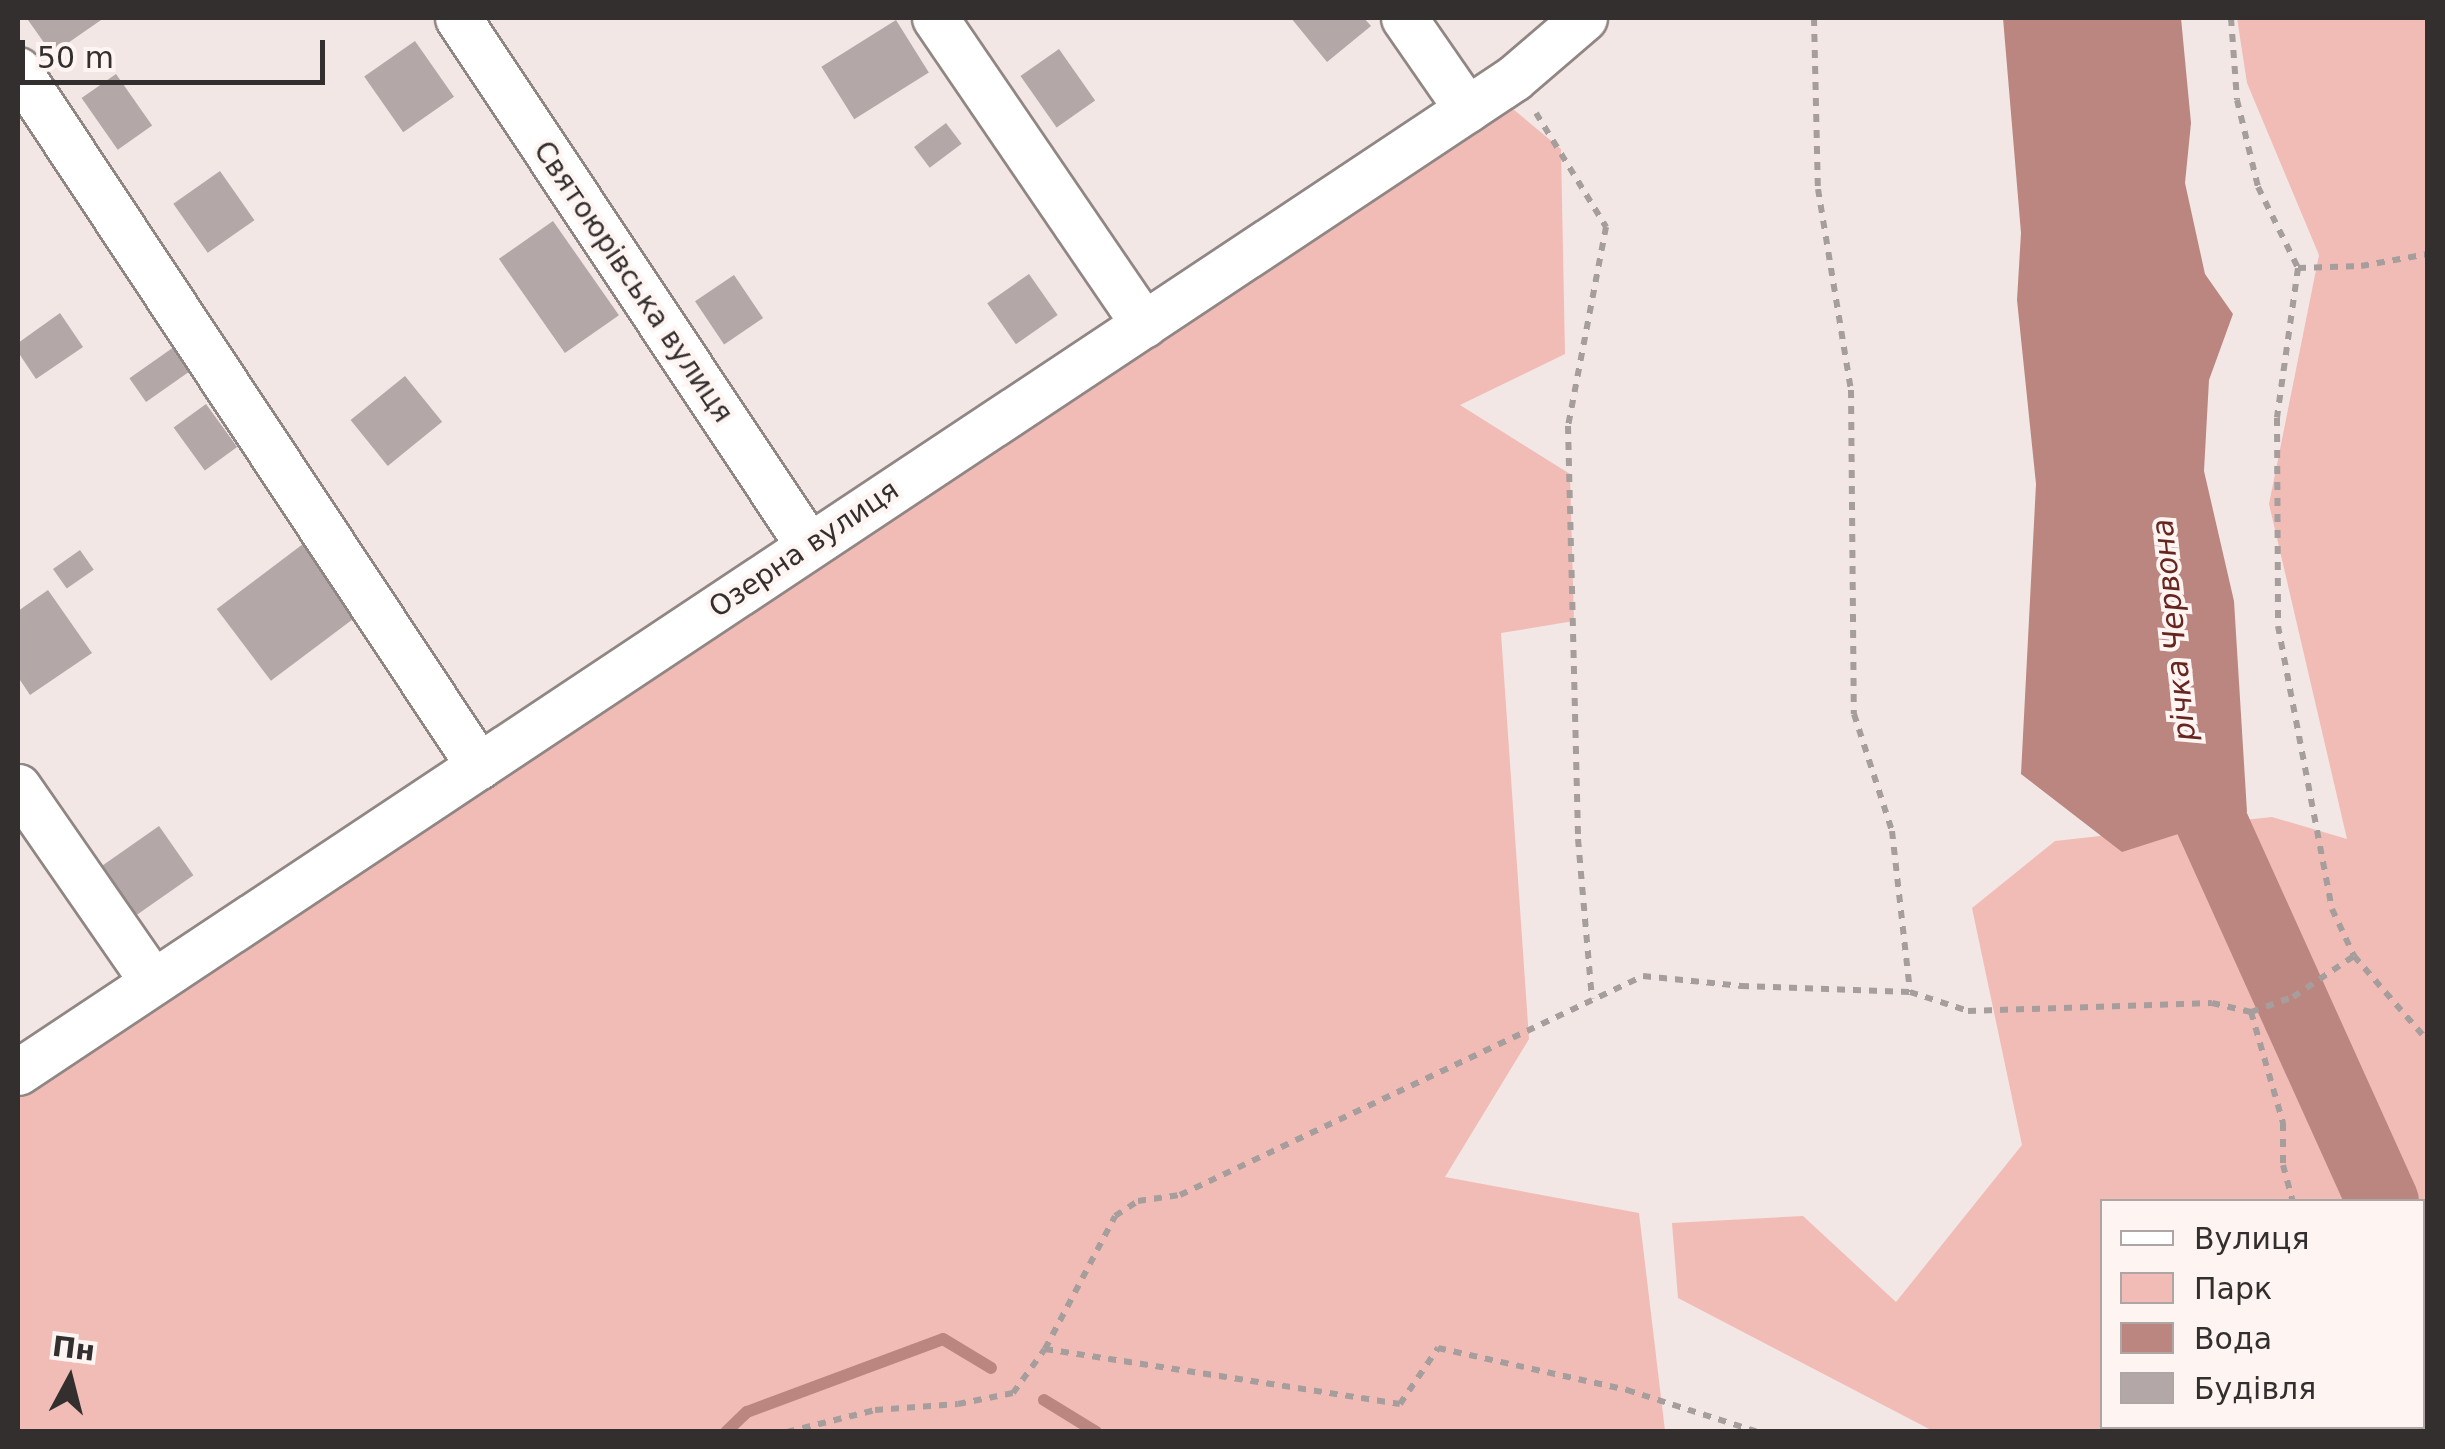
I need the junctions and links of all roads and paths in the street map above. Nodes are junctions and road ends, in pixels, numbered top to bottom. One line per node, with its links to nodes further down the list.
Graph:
1 (458, 18): 13 (street, Святоюрівська вулиця)
2 (935, 18): 12 (street)
3 (1404, 18): 9 (street)
4 (1584, 18): 8 (street, Озерна вулиця)
5 (1814, 18): 18 (path)
6 (2232, 18): 11 (path)
7 (18, 70): 14 (street)
8 (1514, 78): 9 (street, Озерна вулиця); 19 (path)
9 (1467, 109): 12 (street, Озерна вулиця)
10 (2428, 254): 11 (path)
11 (2298, 268): 16 (path)
12 (1144, 324): 13 (street, Озерна вулиця)
13 (809, 546): 14 (street, Озерна вулиця)
14 (479, 766): 17 (street, Озерна вулиця)
15 (18, 787): 17 (street)
16 (2354, 956): 20 (path); 21 (path)
17 (154, 982): 22 (street, Озерна вулиця)
18 (1910, 992): 19 (path); 20 (path)
19 (1592, 998): 24 (path)
20 (2251, 1012): 23 (path)
21 (2428, 1041)
22 (18, 1072)
23 (2292, 1199)
24 (1045, 1349): 25 (path); 26 (path)
25 (787, 1432)
26 (1758, 1432)

